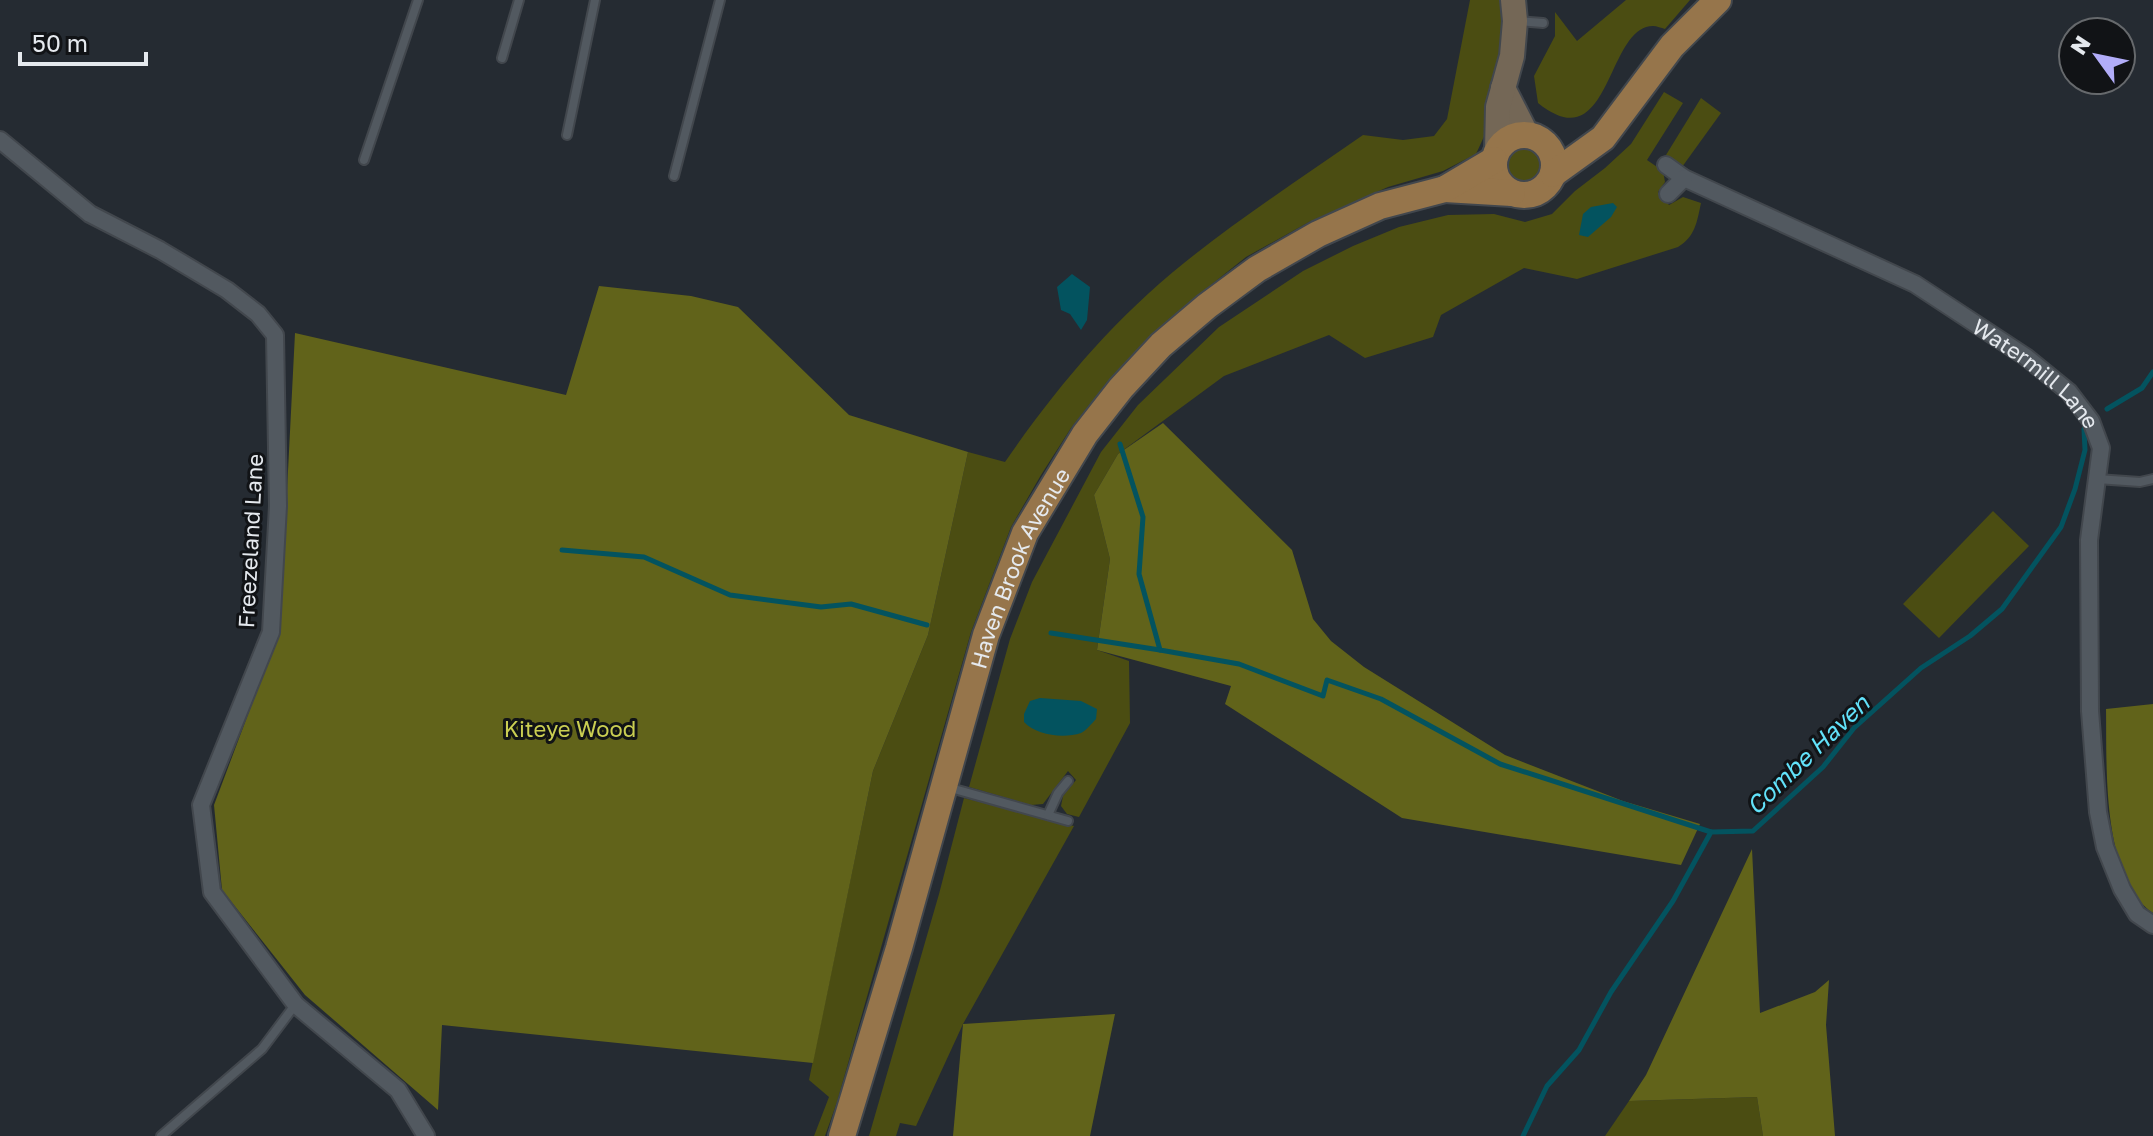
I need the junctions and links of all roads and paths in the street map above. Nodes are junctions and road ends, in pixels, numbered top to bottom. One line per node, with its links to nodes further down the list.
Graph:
1 (418, 0): 15 (lane)
2 (519, 0): 8 (lane)
3 (595, 0): 10 (lane)
4 (720, 0): 18 (lane)
5 (1718, 0): 11 (main road)
6 (1514, 11): 7 (lane); 9 (street)
7 (1543, 23)
8 (502, 58)
9 (1503, 88): 12 (street); 14 (street)
10 (567, 135)
11 (1603, 138): 12 (main road); 17 (main road)
12 (1535, 139): 14 (main road); 17 (main road)
13 (0, 140): 30 (street, Freezeland Lane)
14 (1496, 156): 20 (main road, Haven Brook Avenue); 21 (main road)
15 (364, 160)
16 (1666, 165): 19 (street, Watermill Lane)
17 (1553, 174): 21 (main road)
18 (674, 176)
19 (1684, 178): 22 (street); 23 (street, Watermill Lane)
20 (1445, 189): 21 (main road, Haven Brook Avenue); 26 (main road, Haven Brook Avenue)
21 (1512, 193)
22 (1668, 194)
23 (2097, 479): 24 (lane); 29 (street, Watermill Lane)
24 (2153, 479)
25 (1068, 781): 27 (lane)
26 (943, 786): 27 (lane); 33 (main road, Haven Brook Avenue)
27 (1048, 815): 28 (lane)
28 (1068, 821)
29 (2153, 925)
30 (296, 1005): 31 (lane); 32 (street, Freezeland Lane)
31 (161, 1136)
32 (426, 1136)
33 (842, 1136)

